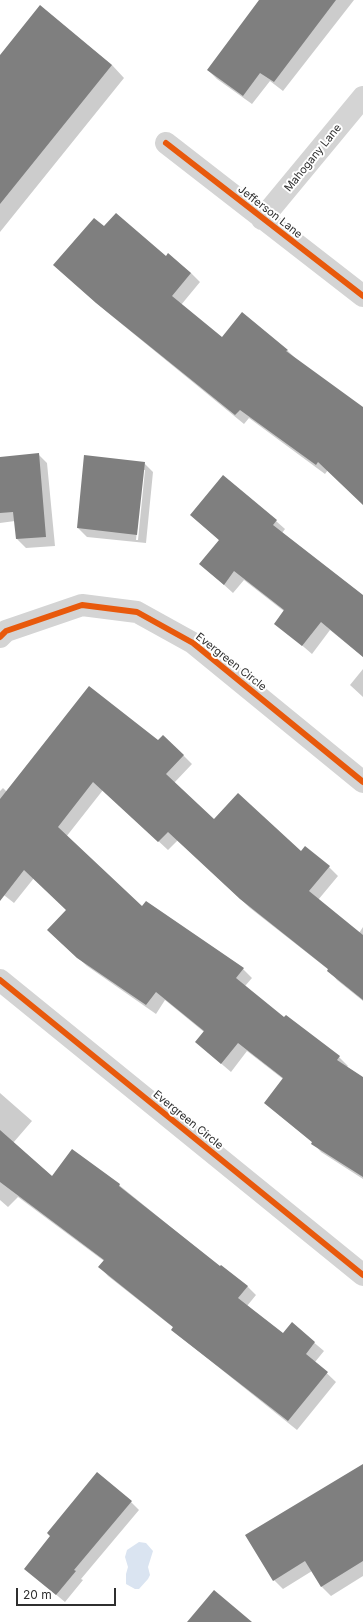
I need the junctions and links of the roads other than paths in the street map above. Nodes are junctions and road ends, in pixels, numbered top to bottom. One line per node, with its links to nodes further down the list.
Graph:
1 (363, 97): 3 (street, Mahogany Lane)
2 (166, 143): 3 (street, Jefferson Lane)
3 (262, 219): 4 (street, Jefferson Lane)
4 (363, 296)
5 (0, 637): 6 (street, Evergreen Circle)
6 (363, 782)
7 (0, 980): 8 (street, Evergreen Circle)
8 (363, 1275)

